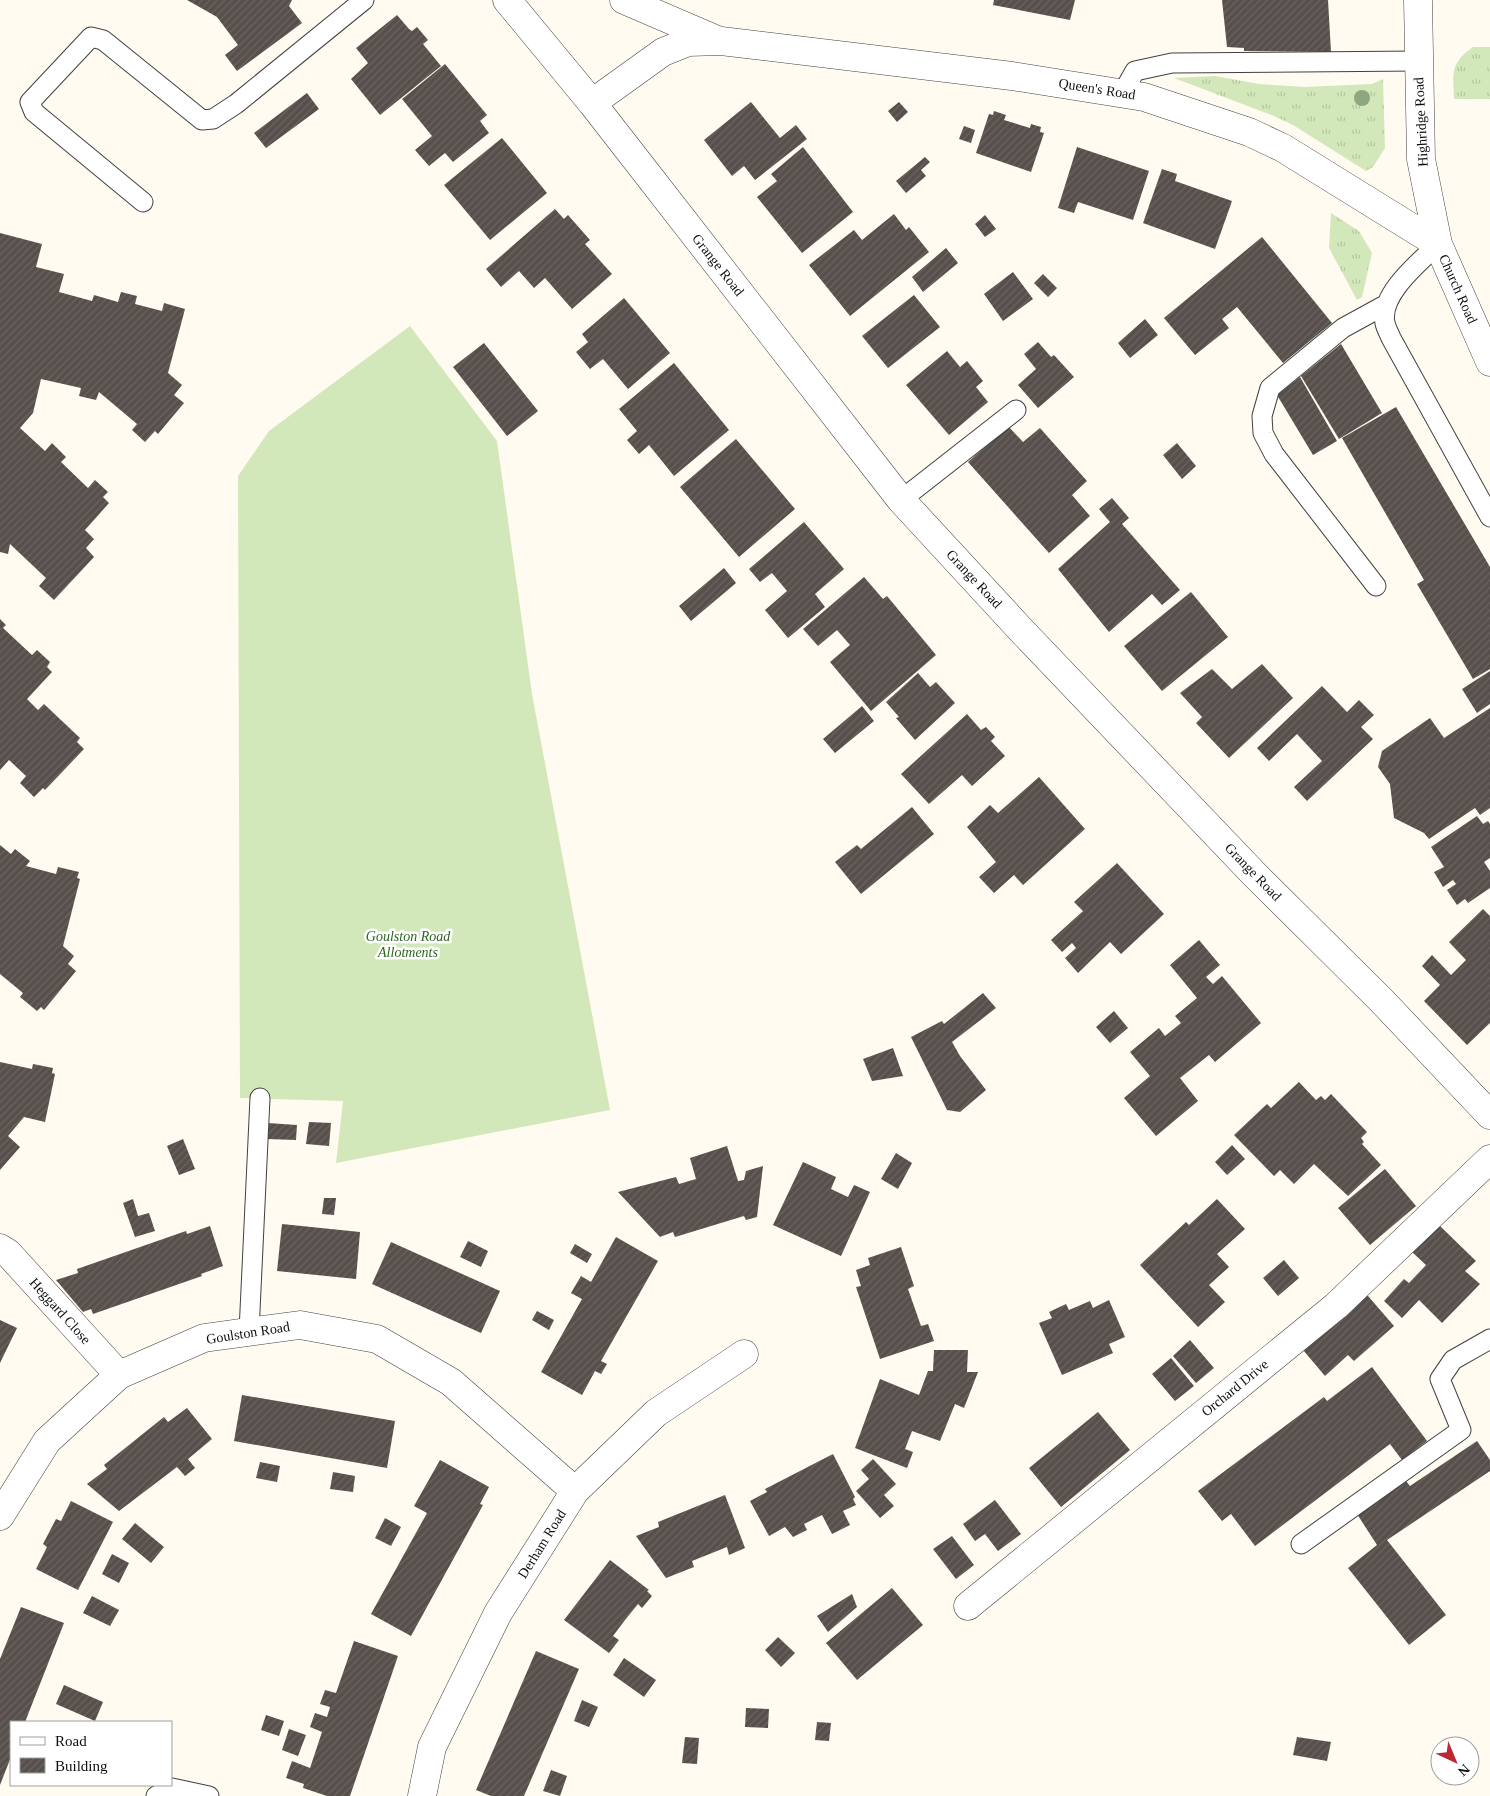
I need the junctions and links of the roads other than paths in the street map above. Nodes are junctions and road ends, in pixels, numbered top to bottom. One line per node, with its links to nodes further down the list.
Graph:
1 (364, 0): 9 (lane)
2 (507, 0): 8 (street, Grange Road)
3 (624, 0): 5 (street, Queen's Road)
4 (1418, 0): 6 (street, Highridge Road)
5 (721, 41): 7 (street, Queen's Road); 8 (street, Queen's Road)
6 (1418, 61): 7 (lane); 10 (street, Highridge Road)
7 (1122, 94): 10 (street, Queen's Road)
8 (592, 103): 14 (street, Grange Road)
9 (143, 202)
10 (1438, 244): 11 (lane); 12 (street, Church Road)
11 (1386, 306): 15 (lane); 16 (lane)
12 (1490, 362)
13 (1016, 410): 14 (lane)
14 (901, 500): 18 (street, Grange Road)
15 (1490, 517)
16 (1376, 586)
17 (260, 1098): 21 (lane)
18 (1490, 1115)
19 (1490, 1158): 28 (street, Orchard Drive)
20 (0, 1248): 24 (street, Heggard Close)
21 (249, 1332): 24 (street, Goulston Road); 25 (street, Goulston Road)
22 (1490, 1339): 27 (lane)
23 (744, 1354): 25 (street, Derham Road)
24 (119, 1375): 26 (street, Goulston Road)
25 (575, 1491): 31 (street, Derham Road)
26 (0, 1516)
27 (1301, 1544)
28 (968, 1606)
29 (156, 1796): 30 (lane)
30 (209, 1796)
31 (422, 1796)

